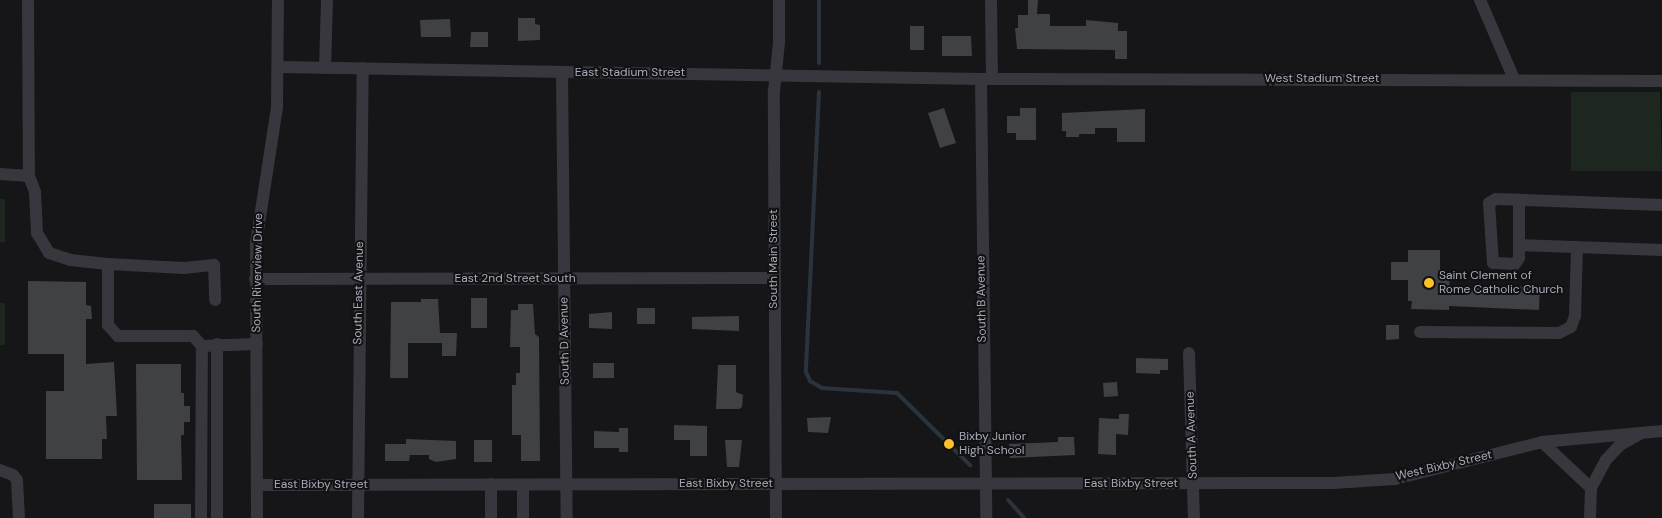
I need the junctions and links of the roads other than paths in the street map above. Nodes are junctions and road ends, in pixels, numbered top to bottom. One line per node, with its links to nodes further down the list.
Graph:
1 (28, 0): 16 (street)
2 (278, 0): 7 (street, South Riverview Drive)
3 (327, 0): 8 (street)
4 (779, 0): 11 (street, South Main Street)
5 (991, 0): 12 (street, South B Avenue)
6 (1480, 0): 13 (street)
7 (279, 67): 8 (street, East Stadium Street); 24 (street, South Riverview Drive)
8 (325, 68): 9 (street, East Stadium Street)
9 (363, 68): 10 (street, East Stadium Street); 25 (street, South East Avenue)
10 (562, 73): 11 (street, East Stadium Street); 26 (street, South D Avenue)
11 (776, 74): 12 (street, East Stadium Street); 23 (street, South Main Street)
12 (987, 79): 13 (street, West Stadium Street); 39 (street, South B Avenue)
13 (1514, 79): 14 (street, West Stadium Street)
14 (1662, 81)
15 (0, 174): 16 (street)
16 (30, 176): 22 (street)
17 (1519, 200): 18 (street); 19 (street); 19 (street)
18 (1662, 204)
19 (1519, 245): 20 (street)
20 (1577, 247): 21 (street); 28 (street)
21 (1662, 250)
22 (108, 264): 27 (street); 31 (street)
23 (774, 278): 26 (street, East 2nd Street South); 37 (street, South Main Street)
24 (255, 279): 25 (street, East 2nd Street South); 30 (street, South Riverview Drive)
25 (359, 279): 26 (street, East 2nd Street South); 43 (street, South East Avenue)
26 (564, 279): 42 (street, South D Avenue)
27 (215, 300)
28 (1420, 332)
29 (218, 344): 30 (street); 31 (street); 48 (street)
30 (257, 344): 41 (street, South Riverview Drive)
31 (202, 346): 47 (street)
32 (1189, 353): 40 (street, South A Avenue)
33 (1662, 431): 34 (street, West Bixby Street)
34 (1642, 432): 35 (street, West Bixby Street); 45 (street)
35 (1542, 442): 40 (street, West Bixby Street); 45 (street)
36 (0, 470): 46 (street)
37 (777, 483): 39 (street, East Bixby Street); 42 (street, East Bixby Street); 54 (street, South Main Street)
38 (491, 484): 43 (street, East Bixby Street); 44 (street, East Bixby Street); 51 (street)
39 (985, 484): 40 (street, East Bixby Street); 55 (street, South B Avenue)
40 (1194, 484): 56 (street, South A Avenue)
41 (257, 485): 43 (street, East Bixby Street); 49 (street, South Riverview Drive)
42 (567, 485): 44 (street, East Bixby Street); 53 (street, South D Avenue)
43 (358, 486): 50 (street, South East Avenue)
44 (523, 486): 52 (street)
45 (1591, 488): 57 (street)
46 (19, 518)
47 (201, 518)
48 (217, 518)
49 (257, 518)
50 (358, 518)
51 (491, 518)
52 (523, 518)
53 (567, 518)
54 (776, 518)
55 (986, 518)
56 (1194, 518)
57 (1590, 518)

